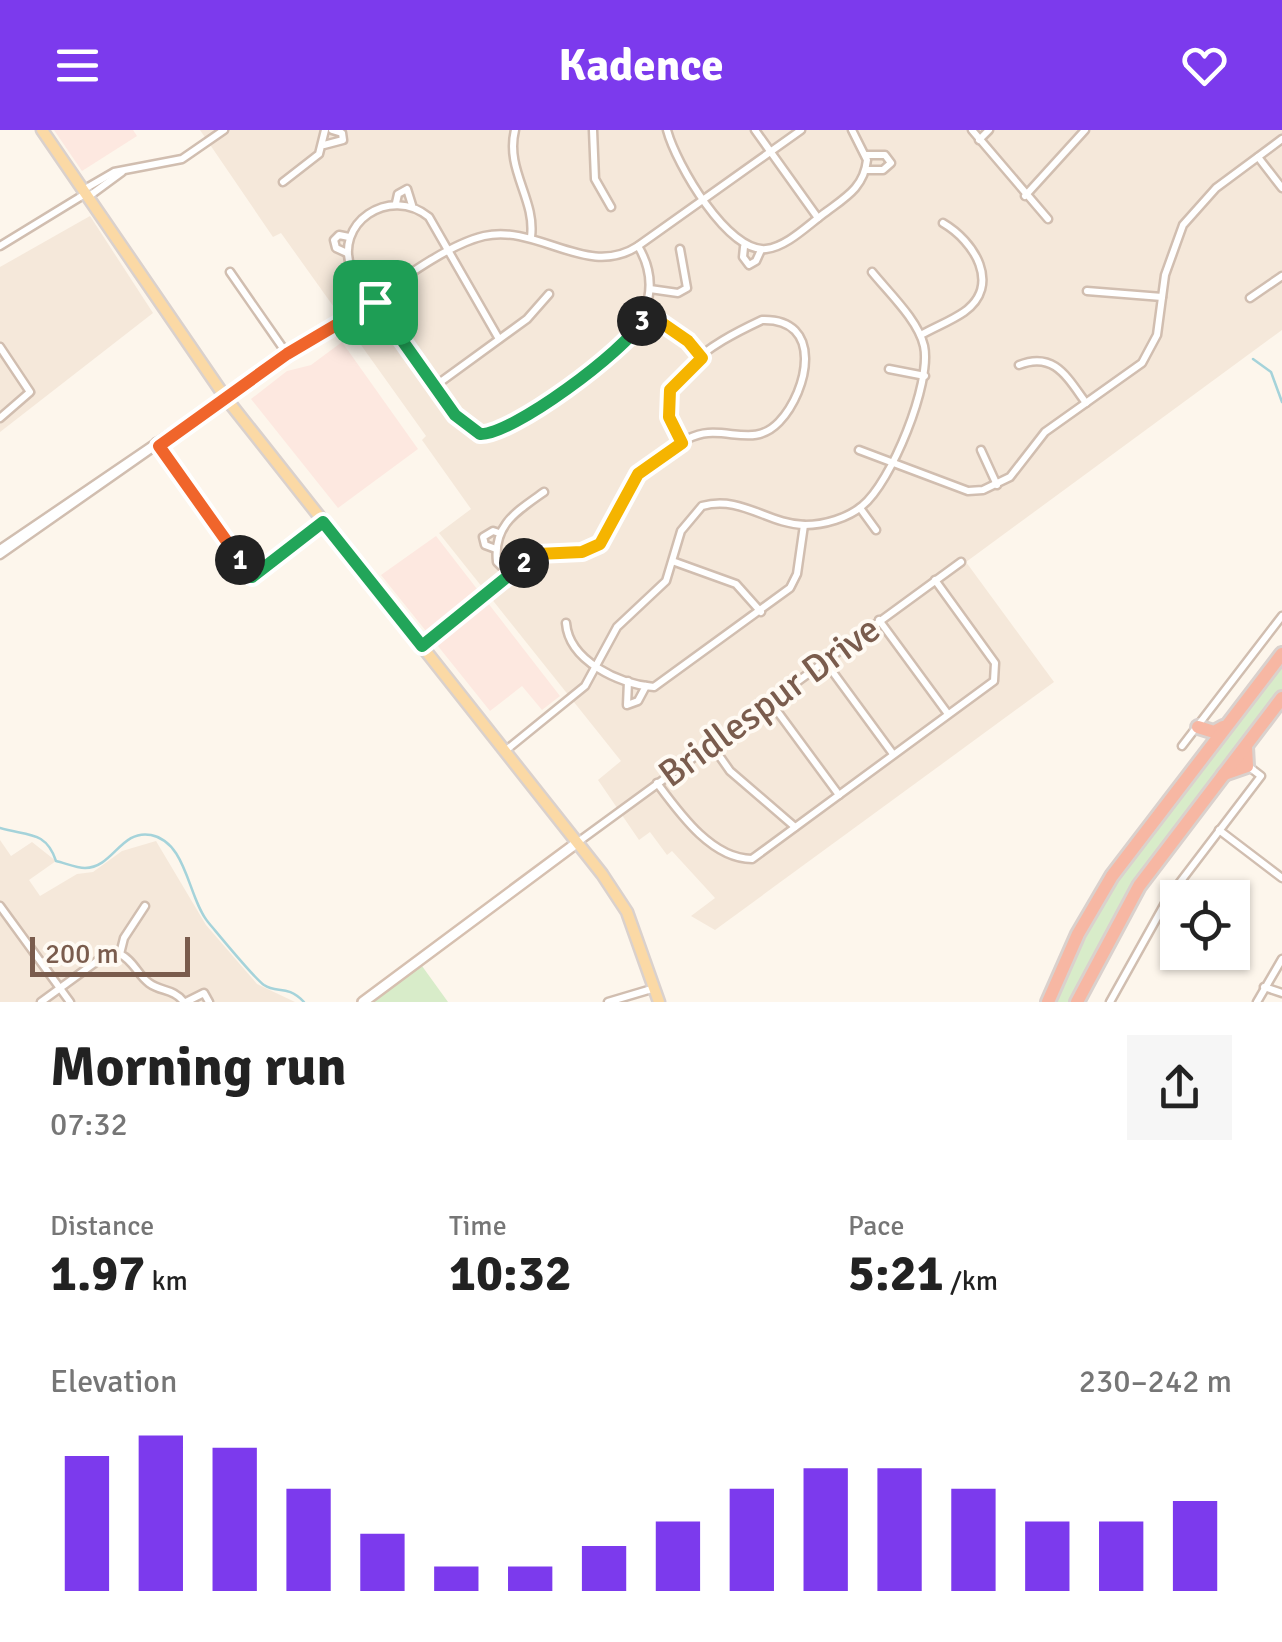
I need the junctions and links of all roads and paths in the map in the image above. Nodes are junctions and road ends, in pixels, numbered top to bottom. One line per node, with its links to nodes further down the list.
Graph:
1 (42, 130): 22 (main road)
2 (224, 130): 22 (street)
3 (328, 130): 15 (street); 15 (street)
4 (515, 130): 32 (street)
5 (593, 130): 27 (street)
6 (667, 130): 24 (street)
7 (755, 130): 16 (street)
8 (801, 130): 16 (street)
9 (852, 130): 17 (street)
10 (972, 130): 14 (street)
11 (989, 130): 14 (street)
12 (1085, 130): 23 (street)
13 (1282, 139): 18 (street)
14 (979, 140): 23 (street)
15 (323, 146): 20 (street)
16 (770, 152): 24 (street); 28 (street)
17 (866, 155): 19 (street); 19 (street)
18 (1258, 156): 21 (street); 46 (street)
19 (866, 170): 28 (street)
20 (283, 182)
21 (1282, 188)
22 (85, 194): 33 (street); 59 (main road)
23 (1025, 196): 29 (street)
24 (704, 199): 34 (street); 35 (street)
25 (396, 203): 26 (street); 26 (street); 31 (street)
26 (412, 205): 38 (street)
27 (610, 207)
28 (818, 218): 37 (street)
29 (1048, 219)
30 (944, 223): 50 (street)
31 (349, 237): 39 (street); 39 (street)
32 (531, 237): 34 (street); 38 (street)
33 (0, 246)
34 (638, 246): 43 (street)
35 (744, 247): 37 (street); 37 (street)
36 (680, 249): 43 (street)
37 (761, 250)
38 (447, 251): 48 (street); 51 (street)
39 (346, 254): 48 (street)
40 (230, 272): 53 (street)
41 (872, 272): 50 (street)
42 (1282, 276): 47 (street)
43 (650, 290): 49 (street)
44 (1086, 291): 46 (street)
45 (549, 294): 51 (street)
46 (1162, 297): 60 (street)
47 (1250, 298)
48 (375, 302): 53 (street); 58 (street)
49 (646, 312): 54 (street); 58 (street)
50 (921, 335): 57 (street)
51 (499, 339): 58 (street)
52 (0, 347): 61 (street)
53 (287, 354): 59 (street)
54 (702, 358): 62 (street); 62 (street)
55 (1018, 366): 60 (street)
56 (889, 369): 57 (street)
57 (925, 376): 66 (street)
58 (434, 386)
59 (225, 397): 63 (street); 70 (main road)
60 (1086, 403): 67 (street)
61 (0, 418)
62 (682, 443): 78 (street)
63 (158, 444): 70 (street); 75 (street)
64 (860, 450): 66 (street)
65 (981, 450): 67 (street)
66 (892, 463): 67 (street); 69 (street)
67 (997, 485)
68 (544, 492): 73 (street)
69 (860, 508): 71 (street); 72 (street)
70 (323, 522): 84 (main road)
71 (804, 525): 76 (street); 80 (street)
72 (876, 530)
73 (499, 533): 74 (street); 74 (street)
74 (496, 550): 78 (street)
75 (0, 552)
76 (674, 562): 80 (street); 87 (street)
77 (961, 562): 79 (street, Bridlespur Drive)
78 (509, 574): 84 (street)
79 (935, 580): 82 (street, Bridlespur Drive); 92 (street)
80 (761, 612): 89 (street)
81 (1282, 616): 94 (street)
82 (879, 620): 86 (street, Bridlespur Drive); 92 (street)
83 (566, 623): 87 (street)
84 (422, 646): 98 (main road)
85 (1282, 654): 93 (highway)
86 (824, 660): 91 (street, Bridlespur Drive); 99 (street)
87 (597, 667): 88 (street); 98 (street)
88 (628, 681): 89 (street); 89 (street)
89 (646, 686)
90 (1282, 698): 95 (highway)
91 (769, 700): 96 (street, Bridlespur Drive); 104 (street)
92 (948, 714): 99 (street)
93 (1227, 725): 94 (highway); 100 (highway)
94 (1198, 726): 97 (street); 100 (highway)
95 (1248, 742): 101 (highway); 102 (highway)
96 (711, 744): 103 (street, Bridlespur Drive); 105 (street)
97 (1182, 746)
98 (504, 752): 107 (main road)
99 (894, 754): 104 (street)
100 (1203, 756): 125 (highway)
101 (1247, 766): 102 (highway); 106 (street)
102 (1222, 775): 126 (highway)
103 (657, 783): 105 (street); 107 (street, Bridlespur Drive)
104 (839, 795): 105 (street)
105 (795, 827)
106 (1219, 830): 108 (street); 127 (street)
107 (578, 842): 116 (main road); 122 (street)
108 (1282, 878)
109 (0, 906): 111 (street)
110 (145, 906): 112 (street)
111 (4, 918): 115 (street)
112 (120, 954): 115 (street); 120 (street)
113 (1282, 959): 114 (street)
114 (1264, 987): 117 (street); 128 (street)
115 (60, 988): 118 (street); 119 (street)
116 (656, 988): 123 (street); 124 (main road)
117 (1282, 992)
118 (41, 1002)
119 (70, 1002)
120 (185, 1002): 121 (street)
121 (210, 1002)
122 (363, 1002)
123 (608, 1002)
124 (660, 1002)
125 (1048, 1002)
126 (1077, 1002)
127 (1110, 1002)
128 (1258, 1002)

